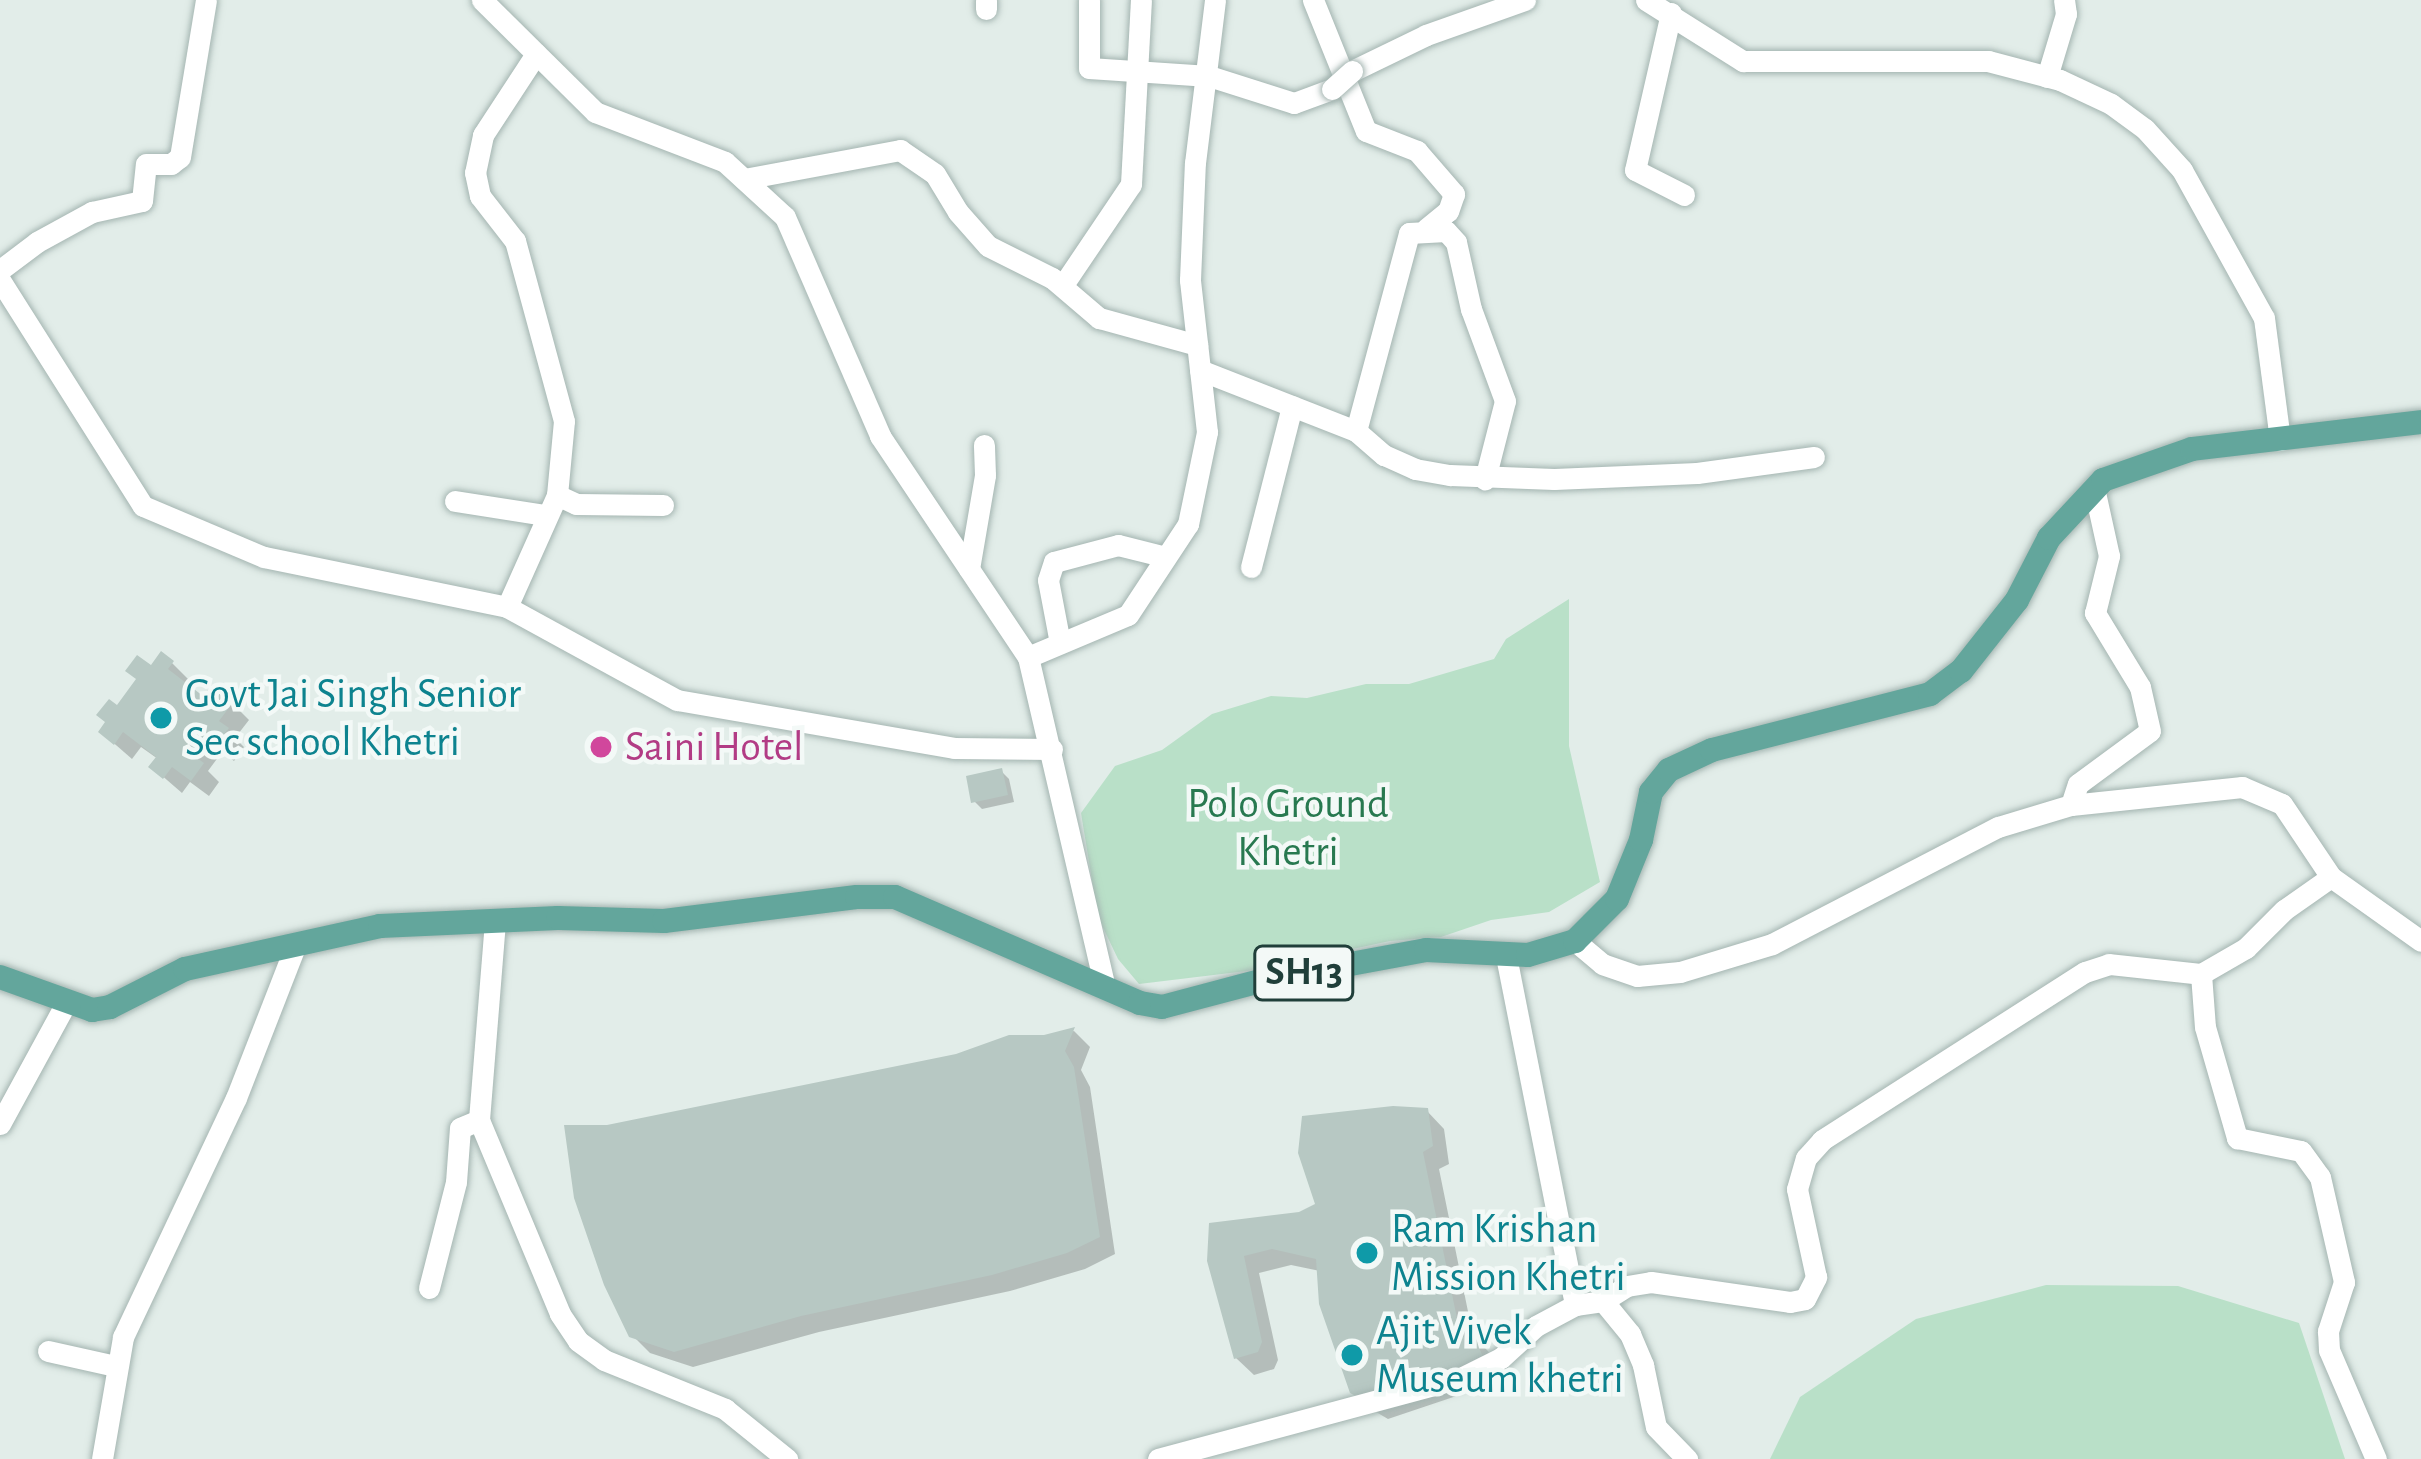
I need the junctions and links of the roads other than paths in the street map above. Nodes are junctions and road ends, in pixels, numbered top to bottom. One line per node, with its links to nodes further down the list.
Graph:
1 (206, 0): 18 (street)
2 (482, 0): 11 (street)
3 (1089, 0): 12 (street)
4 (1141, 0): 12 (street)
5 (1215, 0): 13 (street)
6 (1313, 0): 17 (street)
7 (1526, 0): 13 (street, bridge)
8 (1646, 0): 10 (street)
9 (2064, 0): 14 (street)
10 (1671, 13): 14 (street); 16 (street)
11 (536, 53): 15 (street); 31 (street)
12 (1141, 71): 13 (street); 20 (street)
13 (1208, 76): 21 (street)
14 (2047, 77): 26 (street)
15 (744, 179): 20 (street); 37 (street)
16 (1684, 195)
17 (1426, 229): 25 (street); 29 (street)
18 (0, 270)
19 (0, 280): 38 (street)
20 (1063, 285): 21 (street)
21 (1197, 345): 22 (street)
22 (1200, 370): 23 (street); 35 (street)
23 (1292, 406): 25 (street); 36 (street)
24 (2421, 422): 26 (main road)
25 (1356, 431): 29 (street)
26 (2280, 436): 30 (main road)
27 (984, 445): 37 (street)
28 (1814, 457): 29 (street)
29 (1485, 479)
30 (2094, 488): 42 (street); 45 (main road)
31 (557, 495): 33 (street); 34 (street)
32 (454, 500): 34 (street)
33 (662, 505)
34 (544, 514): 38 (street)
35 (1166, 557): 39 (street); 39 (street)
36 (1251, 568)
37 (969, 569): 40 (street)
38 (506, 607): 41 (street)
39 (1060, 643): 40 (street)
40 (1028, 657): 41 (street)
41 (1052, 749): 51 (street)
42 (2071, 806): 43 (street); 45 (street)
43 (2331, 877): 46 (street); 49 (street)
44 (495, 921): 47 (main road, SH13); 51 (main road, SH13); 53 (street)
45 (1575, 941): 48 (main road, SH13)
46 (2421, 941)
47 (296, 944): 52 (main road, SH13); 59 (street)
48 (1506, 956): 51 (main road, SH13); 57 (street)
49 (2201, 974): 56 (street); 65 (street)
50 (2, 982): 52 (main road, SH13)
51 (1105, 988)
52 (67, 1001): 54 (street)
53 (479, 1120): 55 (street); 62 (street)
54 (0, 1124)
55 (429, 1288)
56 (1603, 1300): 57 (street); 64 (street)
57 (1576, 1305): 60 (street)
58 (48, 1351): 59 (street)
59 (115, 1366): 61 (street)
60 (1218, 1451): 63 (street)
61 (102, 1459)
62 (787, 1459)
63 (1158, 1459)
64 (1687, 1459)
65 (2375, 1459)

